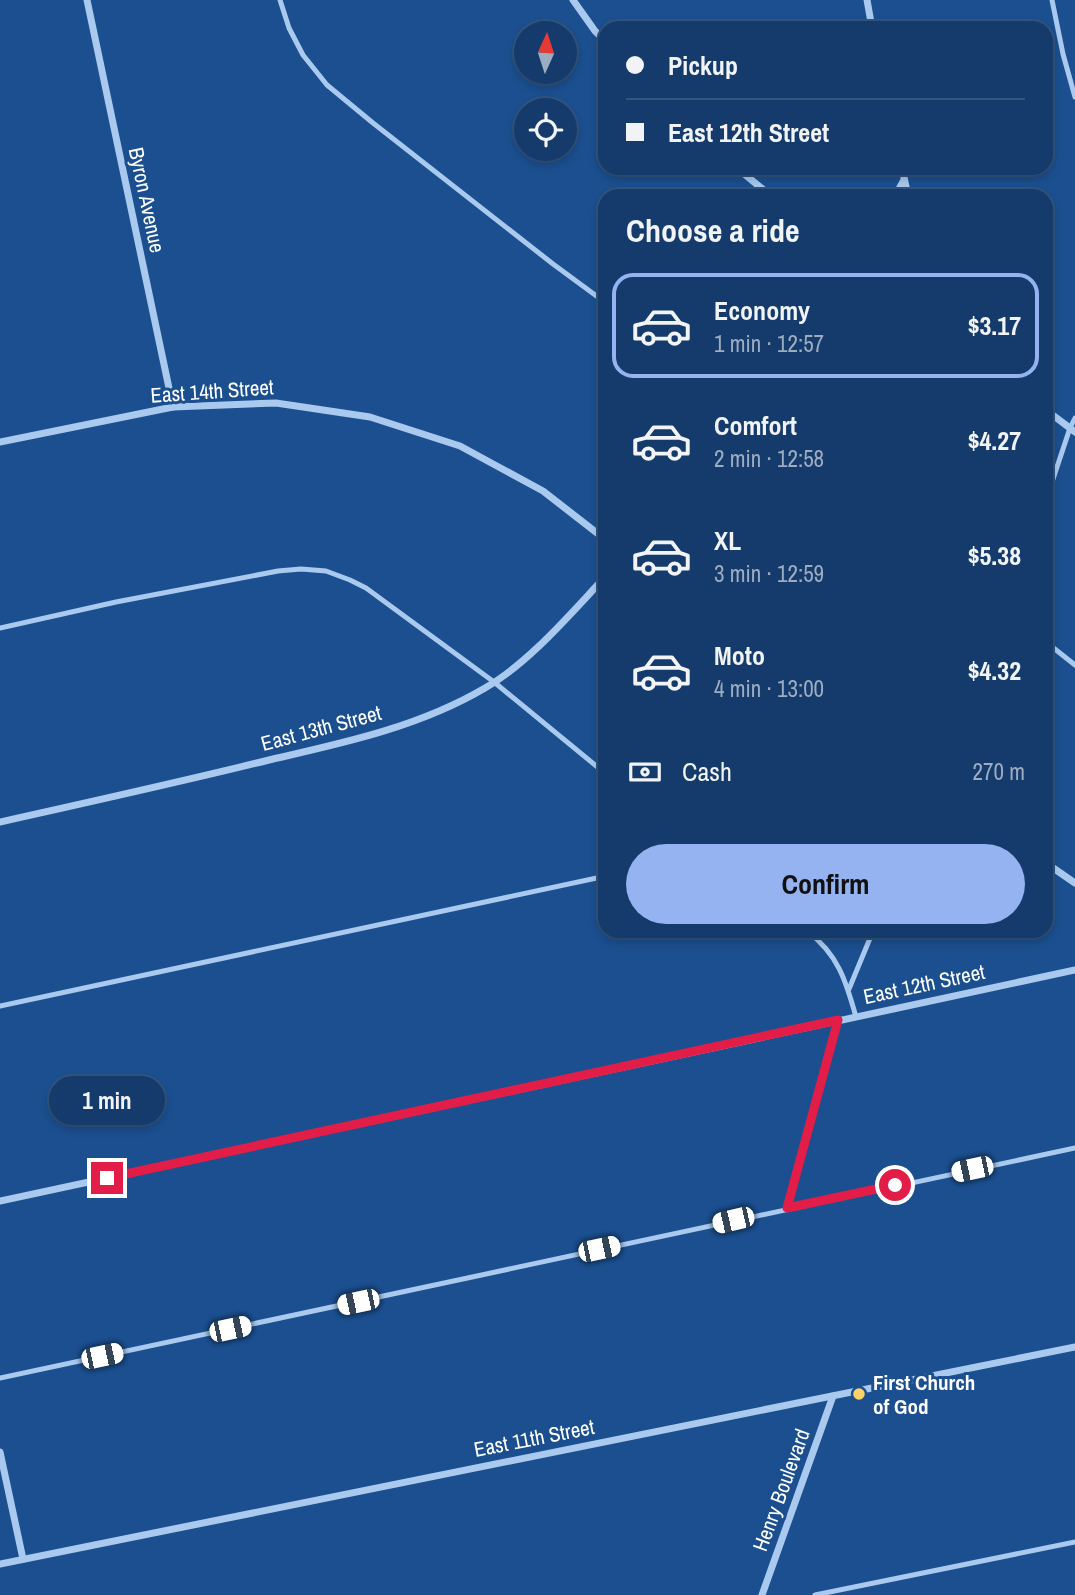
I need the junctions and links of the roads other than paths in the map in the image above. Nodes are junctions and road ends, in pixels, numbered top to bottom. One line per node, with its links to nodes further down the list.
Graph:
1 (86, 0): 16 (street, Byron Avenue)
2 (280, 0): 15 (lane)
3 (573, 0): 7 (street)
4 (866, 0): 6 (street)
5 (1052, 0): 8 (lane)
6 (870, 21)
7 (598, 35)
8 (1075, 97)
9 (746, 175): 12 (street)
10 (903, 175): 11 (street)
11 (904, 180): 13 (street); 14 (street)
12 (762, 189)
13 (899, 189)
14 (906, 189)
15 (598, 297)
16 (173, 407): 20 (street, East 14th Street); 22 (street, East 14th Street)
17 (1053, 415): 19 (street)
18 (1075, 418): 19 (lane)
19 (1072, 430): 21 (lane)
20 (0, 442)
21 (1053, 481)
22 (598, 535)
23 (598, 585): 27 (street, East 13th Street)
24 (0, 628): 27 (lane)
25 (1053, 648): 26 (lane)
26 (1075, 665)
27 (494, 682): 28 (lane); 29 (street, East 13th Street)
28 (598, 767)
29 (0, 822)
30 (1053, 868): 32 (street)
31 (598, 878): 37 (lane)
32 (1075, 885)
33 (816, 938): 36 (lane)
34 (870, 938): 36 (lane)
35 (1075, 970): 38 (street, East 12th Street)
36 (849, 989): 38 (lane)
37 (0, 1006)
38 (856, 1017): 39 (street, East 12th Street)
39 (838, 1020): 41 (street, East 12th Street); 42 (lane)
40 (1075, 1148): 42 (lane)
41 (0, 1201)
42 (787, 1208): 44 (lane)
43 (1075, 1347): 45 (street, East 11th Street)
44 (0, 1378)
45 (833, 1396): 48 (street, East 11th Street); 50 (street, Henry Boulevard)
46 (0, 1452): 48 (street)
47 (1075, 1542): 51 (lane)
48 (23, 1559): 49 (street, East 11th Street)
49 (0, 1564)
50 (762, 1595)
51 (814, 1595)

